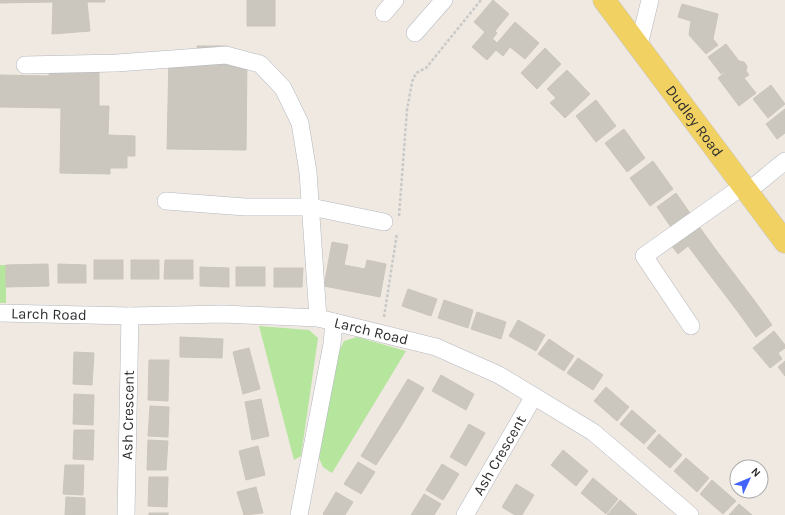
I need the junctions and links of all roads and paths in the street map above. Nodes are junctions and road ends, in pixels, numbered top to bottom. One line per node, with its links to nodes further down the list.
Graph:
1 (395, 0): 6 (street)
2 (444, 0): 7 (street)
3 (481, 0): 14 (path)
4 (604, 0): 8 (main road, Dudley Road)
5 (650, 0): 8 (street)
6 (384, 13)
7 (415, 33)
8 (639, 45): 11 (main road, Dudley Road)
9 (25, 65): 13 (street)
10 (785, 161): 11 (street)
11 (745, 189): 15 (main road, Dudley Road); 19 (street)
12 (166, 201): 13 (street)
13 (311, 207): 14 (street); 18 (street)
14 (393, 223): 20 (path)
15 (785, 242)
16 (0, 313): 17 (street, Larch Road)
17 (130, 316): 18 (street, Larch Road); 22 (street, Ash Crescent)
18 (326, 320): 20 (street, Larch Road); 23 (street)
19 (691, 326)
20 (380, 333): 21 (street, Larch Road)
21 (534, 396): 24 (street, Ash Crescent); 25 (street, Larch Road)
22 (126, 515)
23 (299, 515)
24 (465, 515)
25 (690, 515)

